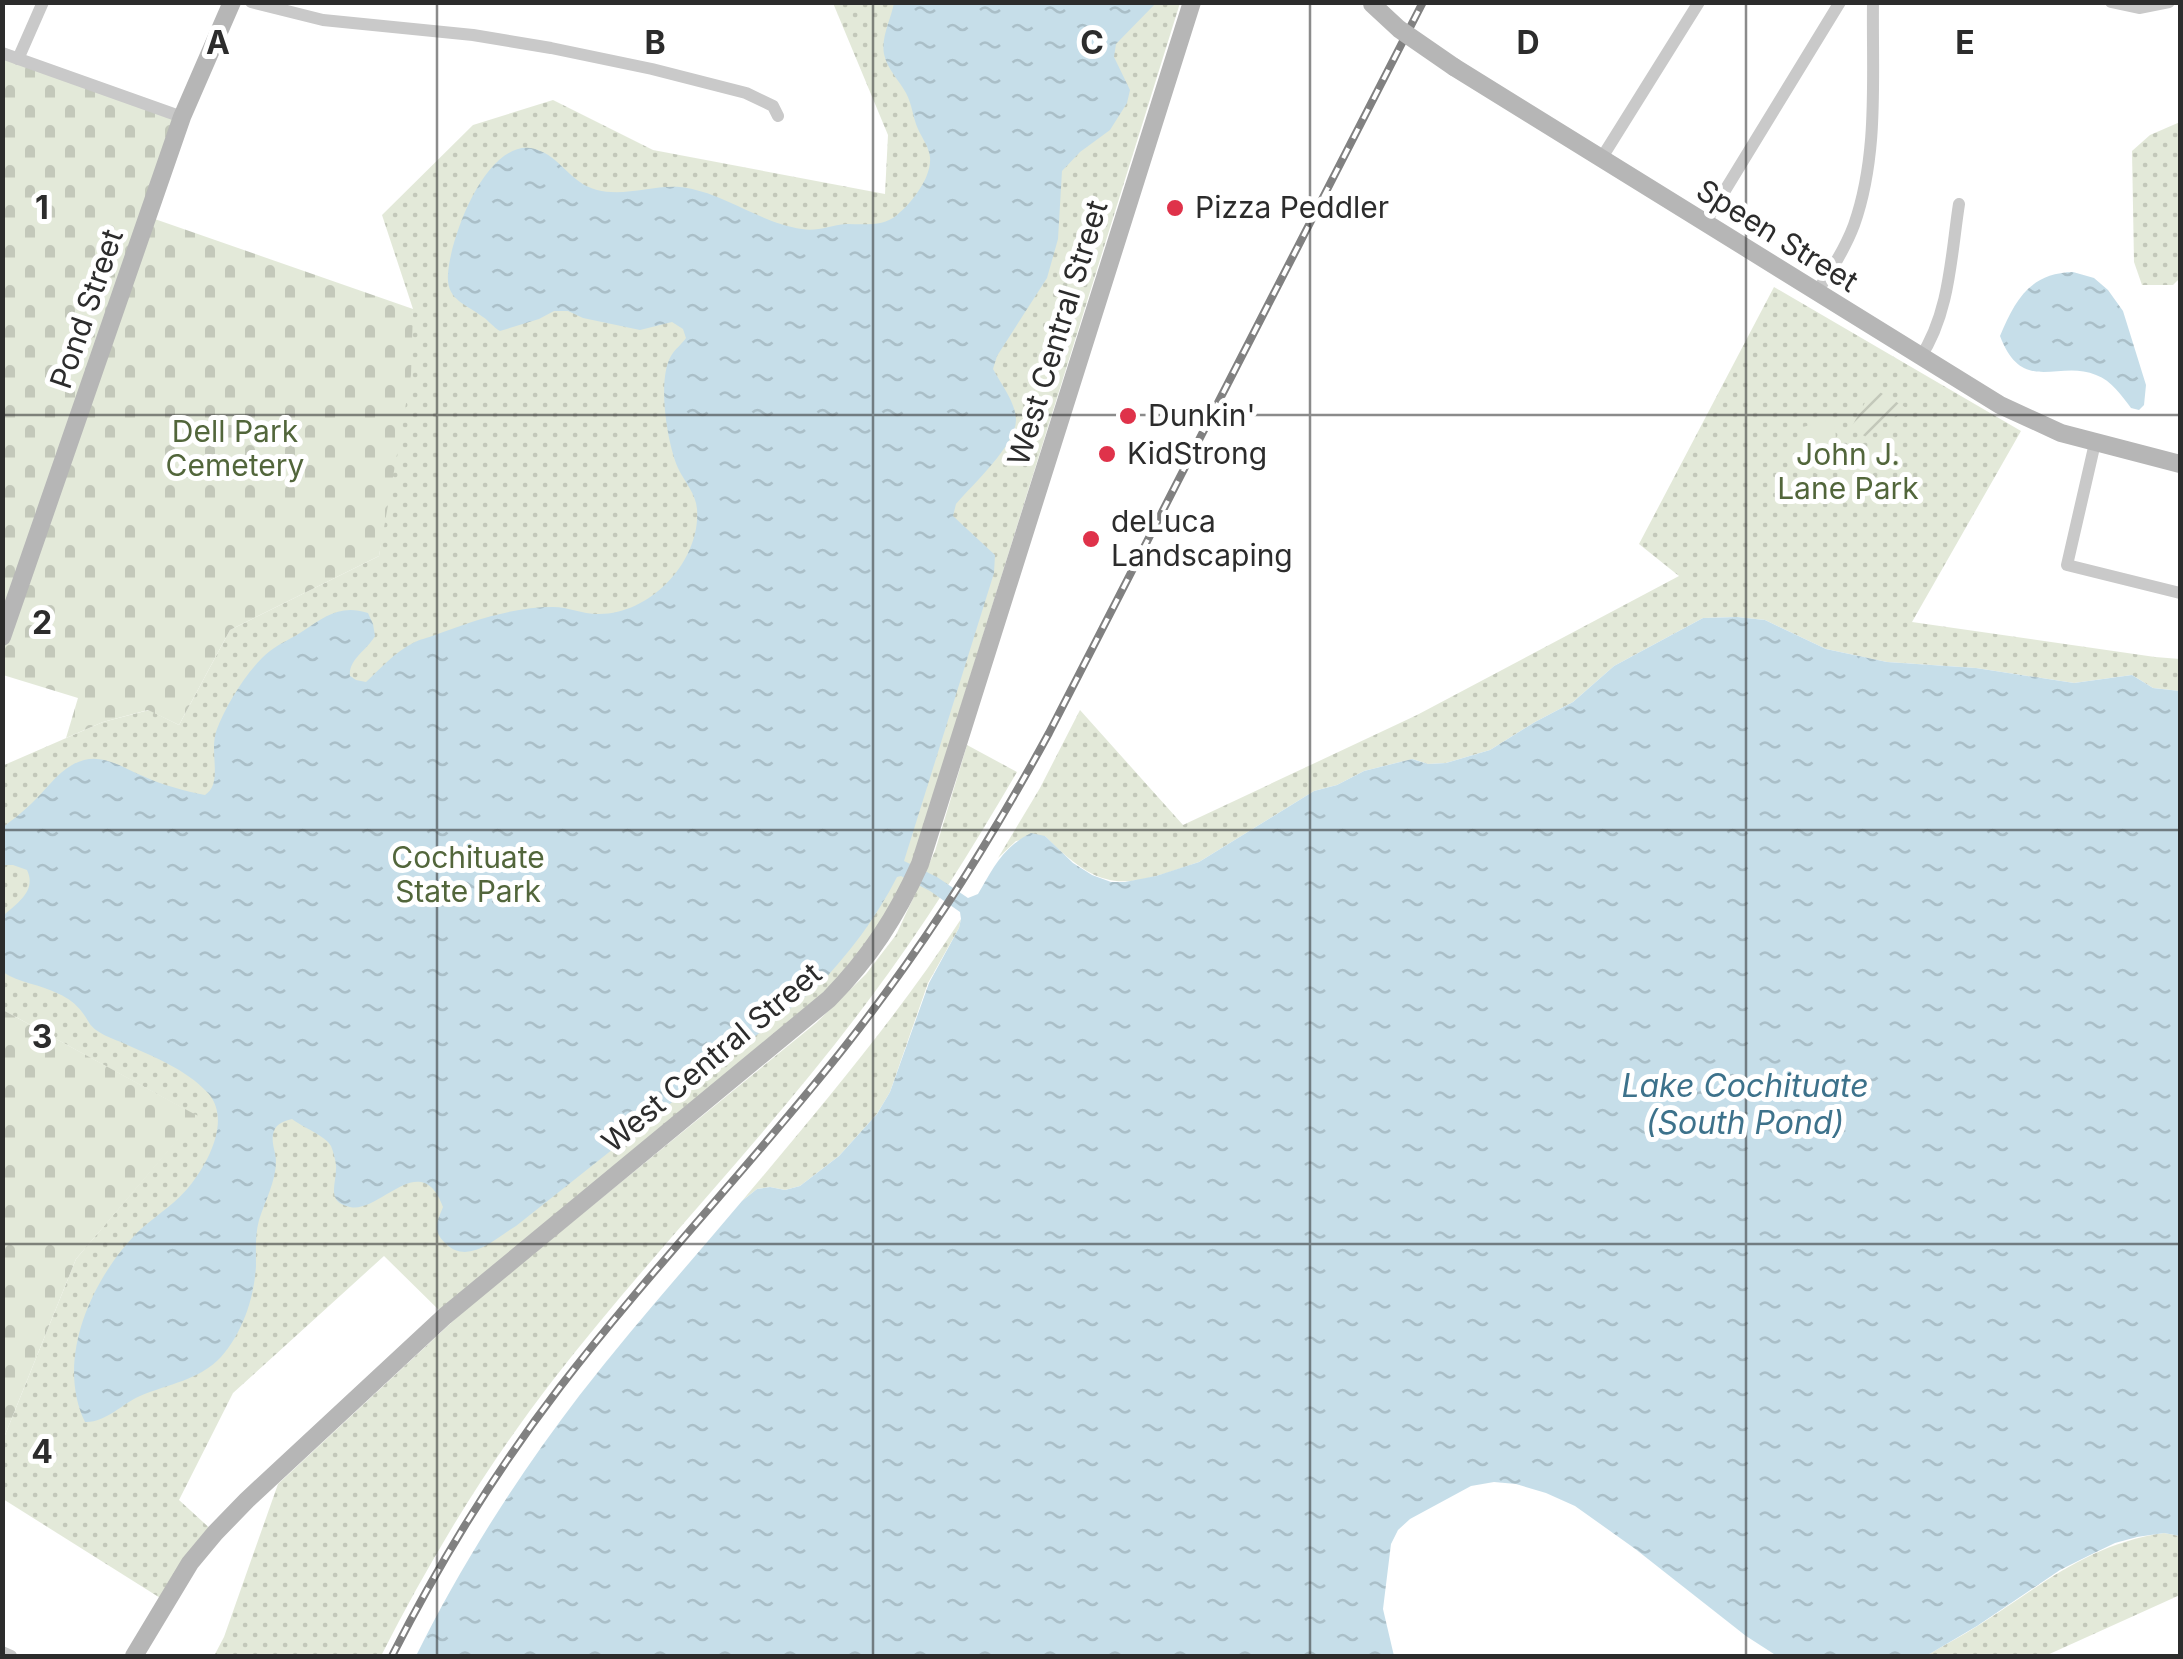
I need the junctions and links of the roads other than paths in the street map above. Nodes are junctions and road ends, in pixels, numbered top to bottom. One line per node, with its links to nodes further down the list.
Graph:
1 (44, 2): 12 (street)
2 (232, 2): 14 (main road, Pond Street)
3 (251, 2): 13 (street)
4 (1192, 2): 26 (main road, West Central Street)
5 (1698, 2): 15 (street)
6 (1840, 2): 17 (street)
7 (1873, 2): 18 (street)
8 (2111, 2): 9 (street)
9 (2169, 2)
10 (1372, 3): 15 (main road, Speen Street, bridge)
11 (2, 53): 12 (street)
12 (18, 59): 14 (street)
13 (778, 116)
14 (182, 117): 23 (main road, Pond Street)
15 (1601, 159): 17 (main road, Speen Street)
16 (1959, 204): 19 (street)
17 (1704, 223): 18 (main road, Speen Street)
18 (1816, 293): 19 (main road, Speen Street)
19 (1920, 358): 20 (main road, Speen Street)
20 (2095, 443): 21 (main road, Speen Street); 22 (street)
21 (2180, 464)
22 (2180, 593)
23 (2, 638)
24 (2, 1652): 25 (street)
25 (10, 1656)
26 (134, 1656)

